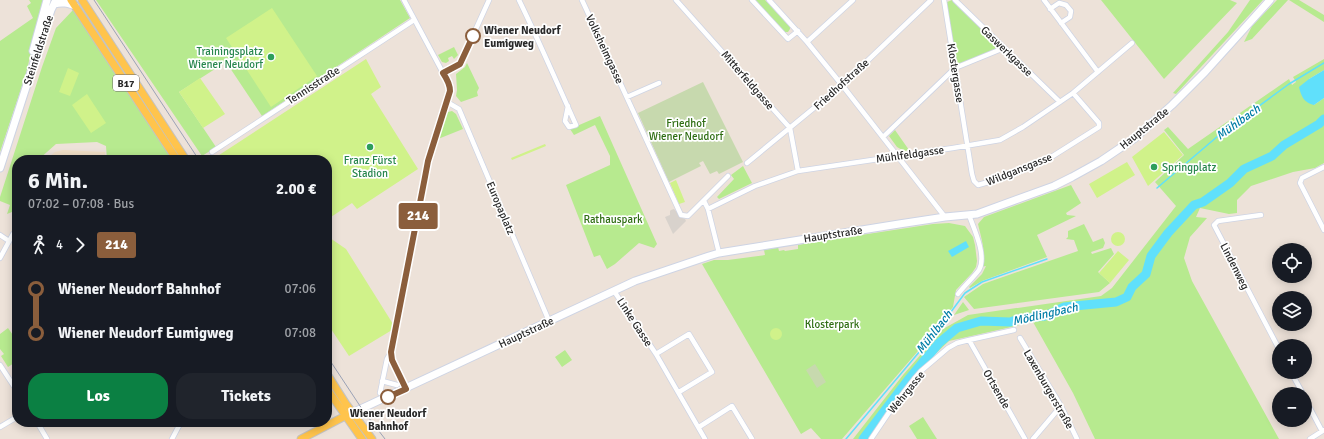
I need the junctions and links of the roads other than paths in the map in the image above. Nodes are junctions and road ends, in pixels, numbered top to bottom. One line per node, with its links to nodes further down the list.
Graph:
1 (47, 0): 32 (street, Steinfeldstraße)
2 (82, 0): 41 (main road, B17)
3 (404, 0): 19 (street)
4 (489, 0): 27 (street)
5 (519, 0): 35 (street)
6 (582, 0): 31 (street, Volksheimgasse)
7 (676, 0): 36 (street, Mitterfeldgasse)
8 (752, 0): 21 (street)
9 (769, 0): 21 (street)
10 (852, 0): 22 (street)
11 (930, 0): 29 (street, Friedhofstraße)
12 (944, 0): 25 (street, Klostergasse)
13 (955, 0): 24 (street, Gaswerkgasse)
14 (1044, 0): 18 (street)
15 (1270, 0): 50 (street, Hauptstraße)
16 (55, 2): 17 (street); 32 (street, Steinfeldstraße)
17 (73, 3): 40 (main road, B17)
18 (1050, 9): 20 (street); 20 (street)
19 (414, 20): 27 (street); 39 (street, Tennisstraße)
20 (1061, 23): 26 (street)
21 (798, 31): 22 (street)
22 (807, 42): 29 (street)
23 (1132, 43): 26 (street, Mühlfeldgasse)
24 (1004, 48): 25 (street); 34 (street, Gaswerkgasse)
25 (955, 68): 37 (street); 38 (street, Klostergasse)
26 (1098, 72): 30 (street, Mühlfeldgasse)
27 (443, 73): 33 (street)
28 (659, 83): 31 (street, Volksheimgasse)
29 (842, 84): 36 (street, Friedhofstraße); 37 (street)
30 (1074, 93): 34 (street, Mühlfeldgasse); 38 (street, Wildgansgasse)
31 (627, 97): 48 (street, Volksheimgasse)
32 (22, 100): 45 (street, Steinfeldstraße)
33 (447, 102): 61 (street, Europaplatz); 66 (street)
34 (1060, 102): 38 (street, Mühlfeldgasse)
35 (568, 106)
36 (790, 128): 43 (street, Friedhofstraße); 46 (street)
37 (883, 137): 42 (street)
38 (968, 145): 42 (street, Mühlfeldgasse)
39 (212, 152)
40 (174, 155)
41 (183, 155)
42 (897, 156): 46 (street, Mühlfeldgasse); 52 (street)
43 (747, 163)
44 (1324, 167): 53 (street)
45 (0, 168)
46 (798, 171): 49 (street, Mühlfeldgasse)
47 (728, 176): 48 (street)
48 (704, 201): 49 (street)
49 (708, 209): 57 (street)
50 (969, 215): 52 (street, Hauptstraße); 60 (street)
51 (1261, 215): 64 (street, Lindenweg)
52 (945, 217): 57 (street, Hauptstraße)
53 (1324, 230)
54 (0, 235): 56 (street)
55 (12, 237): 56 (street)
56 (9, 241): 58 (street)
57 (719, 253): 59 (street, Hauptstraße)
58 (0, 258)
59 (614, 291): 61 (street, Hauptstraße); 67 (street, Linke Gasse)
60 (958, 294)
61 (549, 321): 73 (street, Hauptstraße)
62 (1014, 330): 65 (street, Wehrgasse)
63 (1020, 338): 77 (street, Laxenburgerstraße)
64 (1274, 339)
65 (969, 340): 97 (street, Wehrgasse); 98 (street, Ortsende)
66 (391, 352): 69 (street); 73 (street)
67 (656, 354): 75 (street, Linke Gasse); 75 (street, Linke Gasse)
68 (0, 365): 71 (street)
69 (382, 381): 72 (street); 74 (street)
70 (332, 382): 79 (main road)
71 (12, 383)
72 (397, 385)
73 (406, 389): 79 (street, Hauptstraße)
74 (380, 392)
75 (679, 392): 87 (street, Linke Gasse)
76 (332, 396): 80 (main road)
77 (1061, 406): 89 (street); 99 (street, Laxenburgerstraße)
78 (1312, 411): 88 (street)
79 (352, 413): 80 (main road); 94 (main road)
80 (345, 416): 82 (main road); 93 (main road)
81 (12, 420): 83 (street)
82 (332, 423)
83 (0, 427)
84 (40, 427): 90 (street)
85 (178, 427): 91 (street)
86 (324, 427): 92 (main road)
87 (699, 427): 95 (street, Linke Gasse); 96 (street)
88 (1323, 430): 100 (street)
89 (1034, 438)
90 (47, 439)
91 (172, 439)
92 (301, 439)
93 (362, 439)
94 (372, 439)
95 (705, 439)
96 (752, 439)
97 (871, 439)
98 (1025, 439)
99 (1077, 439)
100 (1310, 439)

